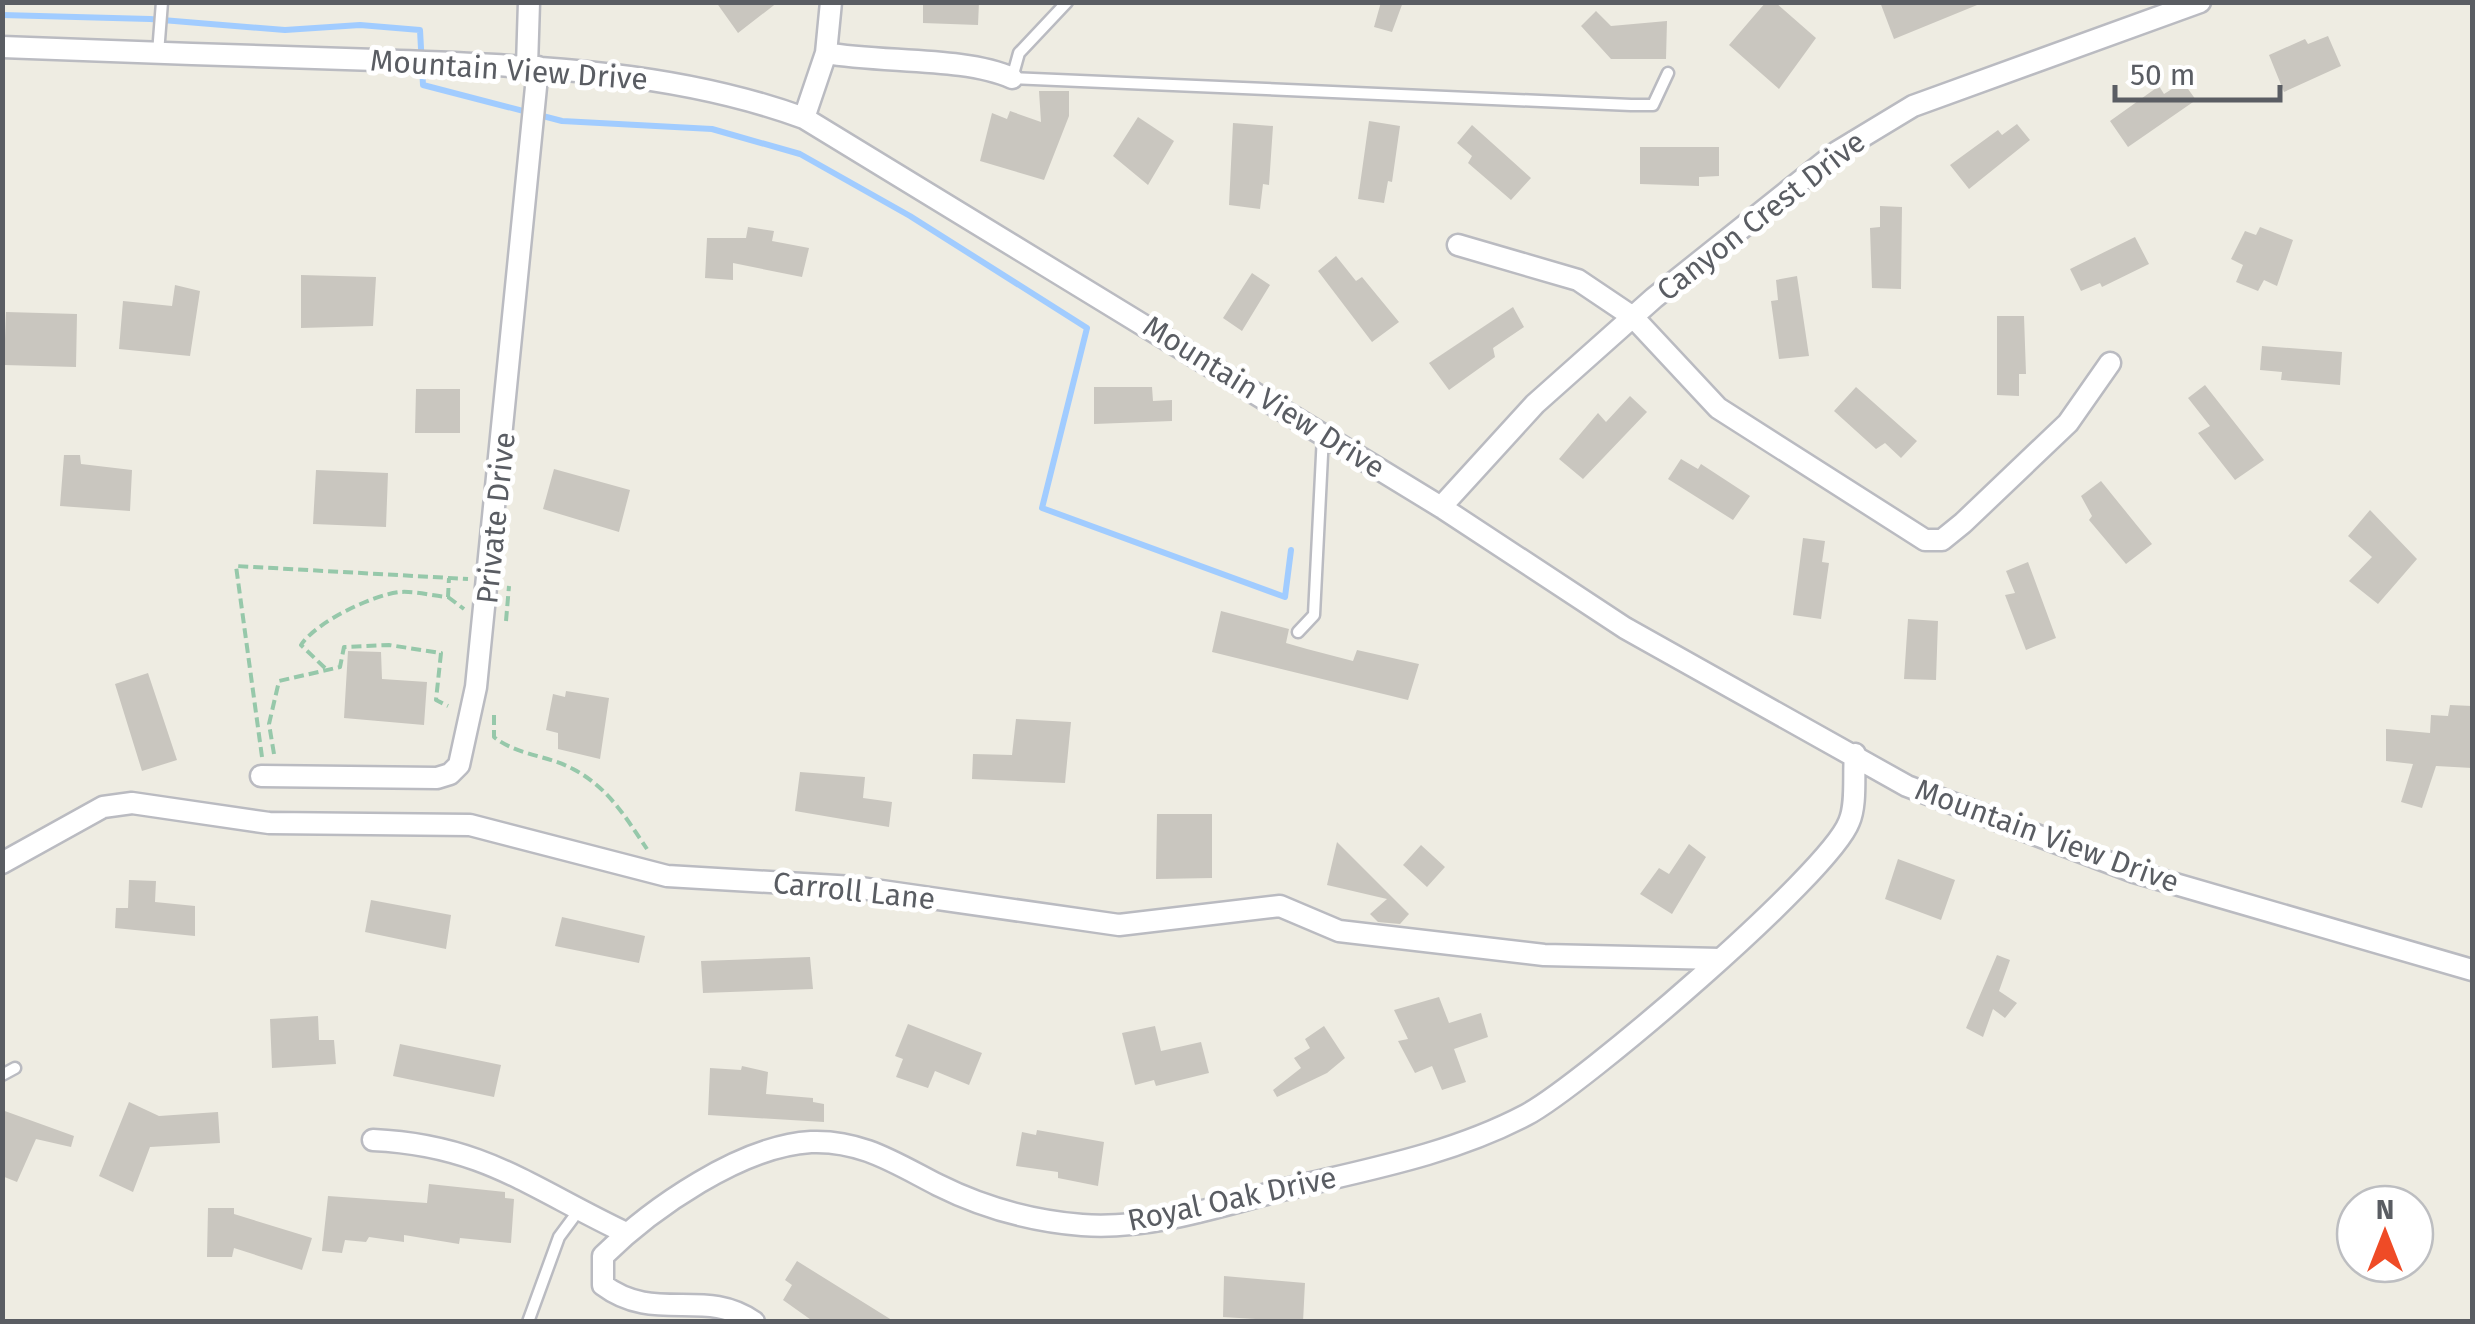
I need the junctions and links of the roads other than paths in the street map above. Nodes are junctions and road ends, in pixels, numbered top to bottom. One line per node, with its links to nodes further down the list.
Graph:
1 (162, 2): 7 (lane)
2 (528, 2): 9 (street, Private Drive)
3 (831, 2): 8 (street)
4 (1067, 2): 11 (lane)
5 (2195, 4): 14 (street, Canyon Crest Drive)
6 (2, 47): 7 (street, Mountain View Drive)
7 (158, 53): 9 (street, Mountain View Drive)
8 (826, 54): 11 (street); 12 (street)
9 (533, 66): 12 (street, Mountain View Drive); 20 (street, Private Drive)
10 (1668, 73): 11 (lane)
11 (1012, 78)
12 (804, 118): 16 (street, Mountain View Drive)
13 (1458, 246): 14 (street)
14 (1633, 317): 15 (street); 17 (street, Canyon Crest Drive)
15 (2110, 362)
16 (1323, 434): 17 (street, Mountain View Drive); 18 (lane)
17 (1441, 507): 19 (street, Mountain View Drive)
18 (1298, 632)
19 (1854, 754): 22 (street, Royal Oak Drive); 23 (street, Mountain View Drive)
20 (262, 769)
21 (2, 863): 22 (street, Carroll Lane)
22 (1720, 959): 28 (street, Royal Oak Drive)
23 (2472, 970)
24 (15, 1068): 25 (lane)
25 (2, 1075)
26 (372, 1140): 27 (street)
27 (579, 1209): 28 (street); 29 (lane)
28 (626, 1233): 30 (street, Royal Oak Drive)
29 (528, 1322)
30 (754, 1322)

